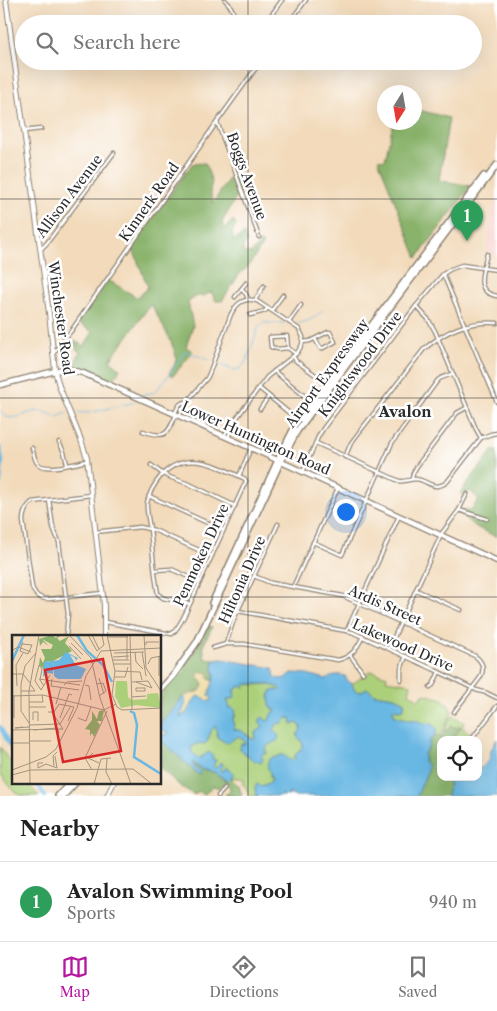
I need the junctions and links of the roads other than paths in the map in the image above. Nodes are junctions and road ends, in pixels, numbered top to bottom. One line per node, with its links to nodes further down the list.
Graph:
1 (6, 0): 8 (street, Winchester Road)
2 (225, 0): 5 (street)
3 (282, 0): 6 (street)
4 (306, 0): 7 (street)
5 (234, 15)
6 (271, 15)
7 (295, 15)
8 (15, 66)
9 (16, 70): 13 (street, Winchester Road)
10 (255, 70): 11 (street, Kinnerk Road)
11 (217, 122): 17 (street, Boggs Avenue); 43 (street, Kinnerk Road)
12 (41, 129): 13 (street)
13 (24, 131): 18 (street, Winchester Road)
14 (114, 153): 18 (street, Allison Avenue)
15 (497, 160): 71 (main road, Airport Expressway)
16 (497, 165): 71 (main road, Airport Expressway)
17 (259, 237)
18 (40, 250): 43 (street, Winchester Road)
19 (487, 254): 20 (street)
20 (484, 268): 21 (street); 22 (street); 27 (street)
21 (497, 270)
22 (443, 274): 32 (street, Knightswood Drive); 38 (street)
23 (246, 283): 25 (street)
24 (264, 286): 30 (street)
25 (241, 289): 28 (street); 29 (street)
26 (283, 296): 34 (street)
27 (497, 296)
28 (235, 297)
29 (249, 299): 30 (street); 59 (street)
30 (255, 300): 33 (street)
31 (301, 305): 36 (street)
32 (416, 306): 39 (street); 66 (street, Knightswood Drive)
33 (268, 308): 34 (street); 35 (street)
34 (272, 311): 36 (street)
35 (250, 315)
36 (289, 322): 41 (street)
37 (497, 323): 38 (street)
38 (465, 325): 39 (street); 53 (street)
39 (437, 338): 48 (street); 69 (street)
40 (315, 339): 40 (street); 41 (street)
41 (303, 342): 44 (street)
42 (288, 348): 42 (street); 44 (street)
43 (53, 353): 46 (street, Winchester Road)
44 (296, 354): 45 (street)
45 (293, 356): 47 (street); 49 (street)
46 (56, 371): 50 (main road, Lower Huntington Road); 59 (main road, Lower Huntington Road); 70 (street, Winchester Road)
47 (274, 371): 51 (street); 55 (street)
48 (452, 374): 57 (street); 75 (street)
49 (322, 379)
50 (0, 385)
51 (259, 388): 54 (street); 63 (street)
52 (497, 390): 53 (street)
53 (493, 392): 56 (street)
54 (270, 396): 58 (street); 60 (street)
55 (307, 398)
56 (497, 402)
57 (466, 408): 64 (street); 78 (street)
58 (260, 409)
59 (177, 415): 61 (street); 63 (main road, Lower Huntington Road)
60 (294, 417)
61 (143, 431)
62 (497, 433): 64 (street)
63 (226, 437): 68 (main road, Lower Huntington Road)
64 (481, 438): 78 (street)
65 (59, 442): 72 (street)
66 (316, 443): 69 (street); 74 (street, Knightswood Drive)
67 (32, 448): 72 (street)
68 (251, 448): 71 (main road, Lower Huntington Road); 77 (street)
69 (345, 457): 75 (street)
70 (87, 461): 72 (street); 81 (street, Winchester Road)
71 (279, 461): 74 (main road, Lower Huntington Road); 122 (main road, Airport Expressway); 125 (main road, Airport Expressway)
72 (67, 464)
73 (150, 465): 76 (street)
74 (302, 472): 79 (main road, Lower Huntington Road)
75 (379, 472): 78 (street); 84 (street)
76 (162, 474): 77 (street); 82 (street); 85 (street)
77 (239, 476): 85 (street, Penmoken Drive)
78 (412, 479)
79 (338, 488): 84 (main road, Lower Huntington Road); 94 (street)
80 (467, 494): 86 (street)
81 (91, 495): 83 (street); 92 (street, Winchester Road)
82 (149, 496): 90 (street); 91 (street)
83 (49, 500): 103 (street); 103 (street)
84 (366, 500): 87 (main road, Lower Huntington Road); 94 (street)
85 (235, 506): 91 (street, Penmoken Drive)
86 (459, 510): 88 (street); 93 (street)
87 (400, 516): 93 (main road, Lower Huntington Road); 105 (street)
88 (487, 519)
89 (278, 524): 98 (street, Hiltonia Drive)
90 (150, 529): 92 (street); 95 (street); 97 (street)
91 (224, 530): 95 (street, Penmoken Drive)
92 (95, 532): 102 (street, Winchester Road)
93 (441, 535): 96 (main road, Lower Huntington Road); 101 (street)
94 (313, 542): 100 (street)
95 (212, 556): 99 (street, Penmoken Drive)
96 (497, 561)
97 (155, 570): 99 (street); 104 (street)
98 (254, 576): 100 (street, Ardis Street); 107 (street, Hiltonia Drive)
99 (200, 582): 104 (street, Penmoken Drive)
100 (293, 587): 105 (street, Ardis Street)
101 (416, 590): 106 (street); 109 (street)
102 (103, 593): 103 (street); 108 (street, Winchester Road)
103 (66, 598): 111 (street)
104 (190, 604): 108 (street, Penmoken Drive)
105 (360, 604): 109 (street, Ardis Street); 110 (street)
106 (461, 610)
107 (238, 611): 110 (street, Lakewood Drive); 114 (street, Hiltonia Drive)
108 (105, 622): 112 (street, Winchester Road)
109 (401, 622): 116 (street); 124 (street, Ardis Street)
110 (346, 630): 113 (street, Lakewood Drive)
111 (66, 635)
112 (104, 635)
113 (363, 636): 116 (street, Lakewood Drive); 117 (street)
114 (226, 644): 115 (street); 117 (street)
115 (213, 648)
116 (389, 648): 118 (street, Lakewood Drive)
117 (350, 655): 120 (street)
118 (406, 656): 119 (street, Lakewood Drive); 121 (street)
119 (439, 672): 123 (street); 124 (street, Lakewood Drive)
120 (363, 673)
121 (401, 680)
122 (161, 684)
123 (430, 687)
124 (472, 688): 126 (street, Lakewood Drive); 128 (street)
125 (161, 689)
126 (497, 698)
127 (497, 706): 129 (street)
128 (454, 712)
129 (474, 736)
130 (113, 784): 134 (street)
131 (225, 788): 135 (street)
132 (65, 792): 133 (main road)
133 (58, 796)
134 (107, 796)
135 (218, 796)

